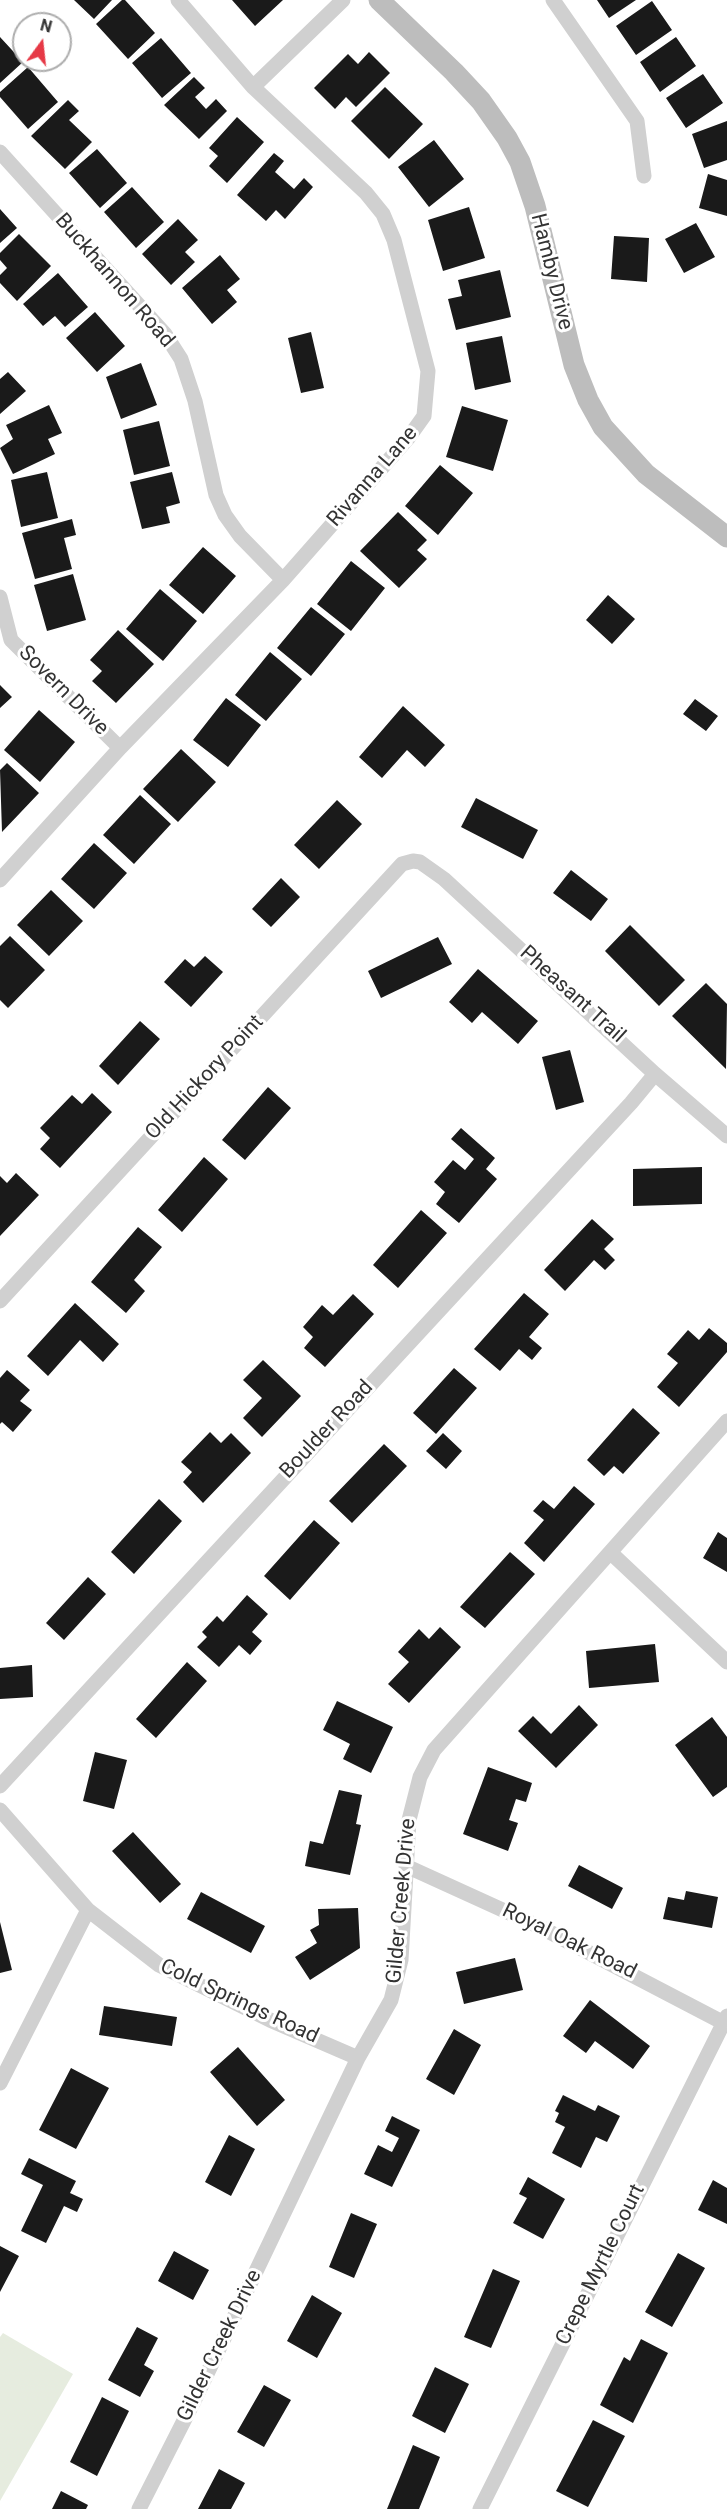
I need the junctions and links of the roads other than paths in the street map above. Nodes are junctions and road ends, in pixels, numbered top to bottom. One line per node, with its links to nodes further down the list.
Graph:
1 (178, 0): 5 (street, Rivanna Lane)
2 (342, 0): 5 (street)
3 (379, 0): 8 (street, Hamby Drive)
4 (553, 0): 7 (street)
5 (253, 87): 9 (street, Rivanna Lane)
6 (0, 152): 9 (street, Buckhannon Road)
7 (644, 176)
8 (727, 537)
9 (283, 580): 11 (street, Rivanna Lane)
10 (0, 597): 11 (street, Sovern Drive)
11 (120, 748): 13 (street, Rivanna Lane)
12 (413, 861): 14 (street, Pheasant Trail); 16 (street, Old Hickory Point)
13 (0, 880)
14 (655, 1074): 15 (street, Pheasant Trail); 20 (street, Boulder Road)
15 (727, 1136)
16 (0, 1300)
17 (727, 1421): 18 (street, Gilder Creek Drive)
18 (611, 1553): 19 (street); 22 (street, Gilder Creek Drive)
19 (727, 1662)
20 (0, 1786)
21 (0, 1810): 23 (street, Cold Springs Road)
22 (406, 1866): 24 (street, Royal Oak Road); 25 (street, Gilder Creek Drive)
23 (88, 1910): 25 (street, Cold Springs Road); 26 (street)
24 (725, 2019): 28 (street, Crepe Myrtle Court)
25 (358, 2058): 27 (street, Gilder Creek Drive)
26 (0, 2083)
27 (139, 2509)
28 (480, 2509)

